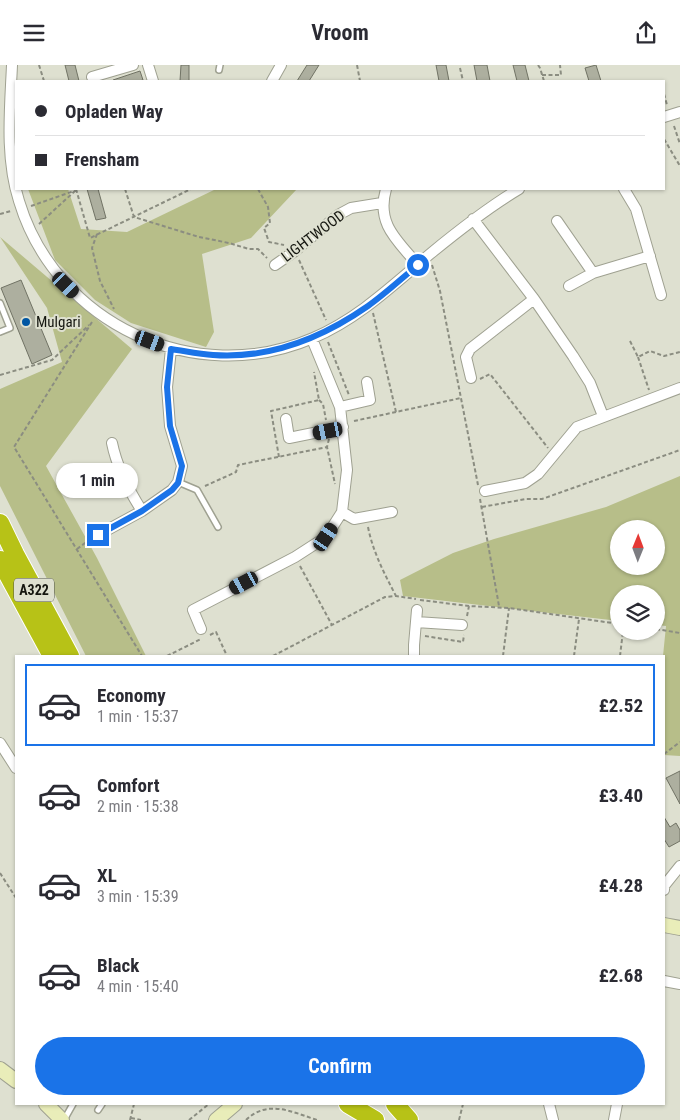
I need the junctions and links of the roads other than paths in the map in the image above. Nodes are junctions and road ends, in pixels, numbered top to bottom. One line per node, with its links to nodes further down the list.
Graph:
1 (12, 65): 10 (street)
2 (133, 65): 5 (street)
3 (148, 65): 6 (street)
4 (281, 65): 7 (street)
5 (90, 79)
6 (154, 80)
7 (273, 80)
8 (680, 111): 9 (street)
9 (665, 117)
10 (14, 167)
11 (17, 190): 28 (street)
12 (386, 190): 15 (street)
13 (517, 190): 16 (street)
14 (625, 190): 18 (street)
15 (382, 203): 19 (street, LIGHTWOOD); 20 (street)
16 (473, 219): 20 (street); 24 (street)
17 (557, 221): 21 (street)
18 (650, 256): 21 (street); 23 (street)
19 (275, 265)
20 (418, 265): 27 (street)
21 (593, 273): 22 (street)
22 (569, 286)
23 (661, 295)
24 (534, 299): 29 (street); 33 (street)
25 (0, 303): 26 (lane)
26 (0, 332)
27 (312, 339): 28 (street); 32 (street)
28 (171, 349): 37 (street)
29 (474, 379)
30 (367, 382): 32 (street)
31 (680, 388): 33 (street)
32 (340, 407): 35 (street)
33 (603, 416): 38 (street)
34 (286, 419): 35 (street)
35 (342, 427): 40 (street)
36 (112, 443): 39 (street)
37 (178, 483): 39 (street); 43 (lane)
38 (485, 491)
39 (142, 511): 44 (street)
40 (342, 512): 41 (street); 49 (street)
41 (392, 512)
42 (0, 523): 51 (highway, A322)
43 (218, 527)
44 (98, 535)
45 (0, 560): 50 (highway, A322)
46 (417, 610): 47 (street)
47 (416, 622): 48 (street); 52 (street)
48 (462, 625)
49 (201, 629)
50 (51, 655)
51 (69, 655)
52 (414, 655)
53 (0, 743): 54 (street)
54 (10, 758): 55 (street); 56 (street)
55 (0, 764)
56 (15, 766)
57 (680, 866): 58 (street)
58 (665, 885)
59 (665, 925): 60 (street)
60 (680, 928)
61 (665, 981): 62 (street)
62 (680, 984)
63 (0, 1069): 64 (street)
64 (15, 1080)
65 (47, 1105): 75 (street)
66 (72, 1105): 75 (lane)
67 (101, 1105): 74 (lane)
68 (234, 1105): 76 (street)
69 (350, 1105): 77 (highway)
70 (367, 1105): 78 (highway)
71 (396, 1105): 79 (highway)
72 (549, 1105): 80 (street)
73 (617, 1105): 81 (street)
74 (98, 1111)
75 (62, 1120)
76 (216, 1120)
77 (375, 1120)
78 (379, 1120)
79 (409, 1120)
80 (552, 1120)
81 (614, 1120)

